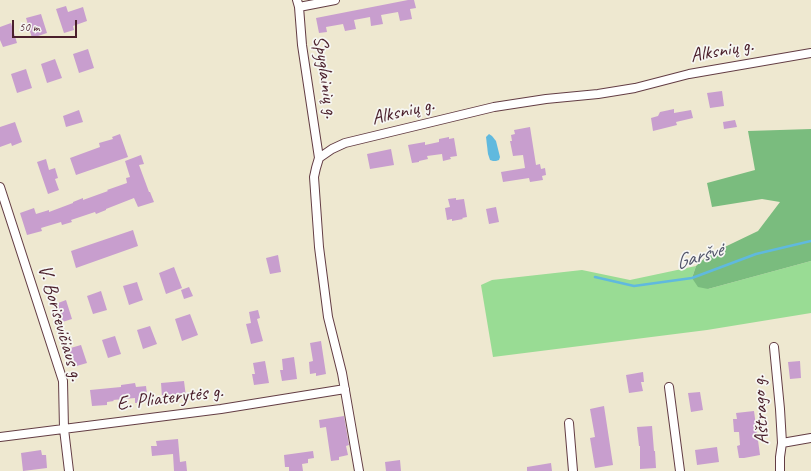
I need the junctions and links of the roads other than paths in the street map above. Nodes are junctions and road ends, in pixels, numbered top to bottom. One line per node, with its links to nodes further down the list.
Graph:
1 (335, 0): 2 (street)
2 (298, 4): 4 (street, Spyglainių g.)
3 (811, 53): 4 (street, Alksnių g.)
4 (319, 158): 8 (street)
5 (0, 187): 10 (street, V. Borisevičiaus g.)
6 (774, 347): 13 (street, Aštrago g.)
7 (669, 387): 17 (street)
8 (345, 389): 10 (street, E. Pliaterytės g.); 15 (street)
9 (569, 423): 16 (street)
10 (64, 428): 11 (street, E. Pliaterytės g.); 14 (street, V. Borisevičiaus g.)
11 (0, 437)
12 (811, 438): 13 (street)
13 (782, 443): 18 (street, Aštrago g.)
14 (69, 471)
15 (359, 471)
16 (573, 471)
17 (680, 471)
18 (780, 471)

